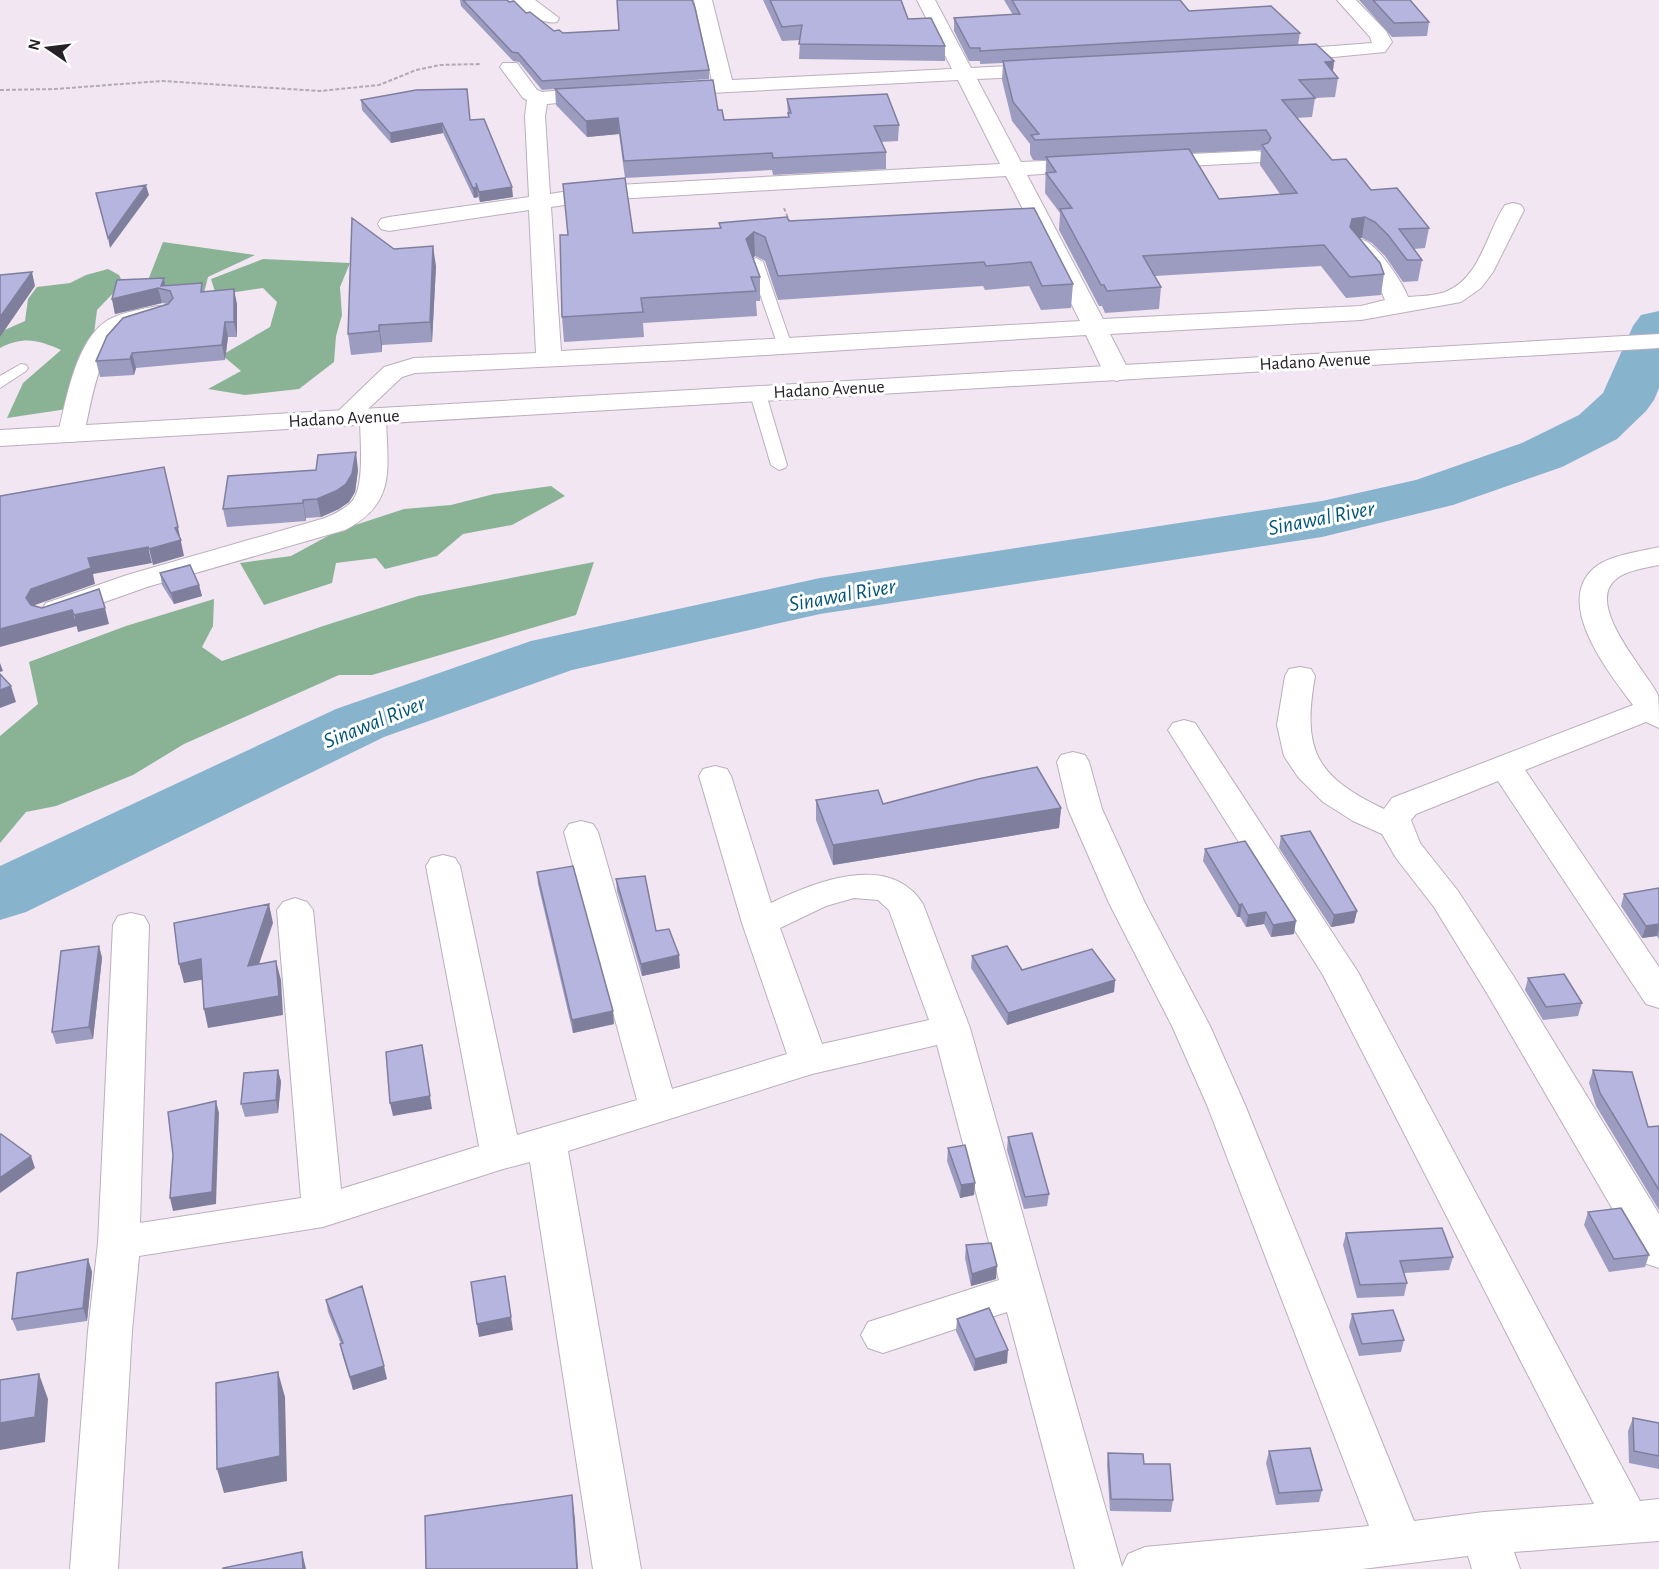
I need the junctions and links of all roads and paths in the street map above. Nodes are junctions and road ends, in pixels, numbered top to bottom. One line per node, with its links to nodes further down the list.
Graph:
1 (522, 0): 5 (street)
2 (703, 0): 10 (street)
3 (926, 0): 9 (street)
4 (1346, 0): 6 (street)
5 (550, 18)
6 (1262, 57)
7 (510, 67): 11 (path); 14 (street)
8 (1073, 68): 9 (street)
9 (966, 74): 10 (street); 18 (street)
10 (723, 86): 12 (street)
11 (0, 90)
12 (655, 90)
13 (621, 92): 14 (street)
14 (540, 99): 19 (street)
15 (1256, 157): 16 (street)
16 (1129, 163)
17 (1106, 164): 18 (street)
18 (1014, 169): 19 (street); 26 (street)
19 (540, 200): 21 (street); 29 (street)
20 (1513, 210): 24 (street)
21 (389, 224)
22 (1359, 246): 24 (street)
23 (756, 262): 28 (lane)
24 (1397, 305): 26 (street)
25 (162, 312): 36 (street)
26 (1095, 327): 28 (street); 31 (street)
27 (1659, 341): 31 (street, Hadano Avenue)
28 (785, 346): 29 (street)
29 (549, 358): 35 (street)
30 (21, 368): 32 (lane)
31 (1117, 373): 33 (street, Hadano Avenue)
32 (0, 383)
33 (758, 394): 34 (street, Hadano Avenue); 38 (lane)
34 (373, 416): 35 (street, Hadano Avenue); 40 (street)
35 (344, 418): 36 (street, Hadano Avenue)
36 (70, 434): 37 (street, Hadano Avenue)
37 (0, 438)
38 (779, 465)
39 (1659, 556): 42 (street)
40 (47, 613)
41 (1300, 676): 47 (street)
42 (1657, 710): 45 (street)
43 (1184, 730): 64 (street)
44 (1073, 762): 65 (street)
45 (1505, 766): 47 (street); 53 (street)
46 (715, 776): 51 (street)
47 (1395, 827): 61 (street)
48 (581, 832): 56 (street)
49 (443, 866): 58 (street)
50 (295, 910): 59 (street)
51 (760, 923): 54 (street); 55 (street)
52 (131, 925): 60 (street)
53 (1659, 995)
54 (951, 1028): 55 (street); 62 (street)
55 (809, 1061): 56 (street)
56 (658, 1107): 57 (street)
57 (547, 1143): 58 (street); 68 (street)
58 (501, 1154): 59 (street)
59 (323, 1211): 60 (street)
60 (119, 1243): 67 (street)
61 (1659, 1251)
62 (1023, 1290): 63 (street); 69 (street)
63 (883, 1335)
64 (1643, 1521): 66 (street)
65 (1400, 1544): 66 (street); 70 (street)
66 (1490, 1551)
67 (94, 1569)
68 (617, 1569)
69 (1099, 1569)
70 (1145, 1569)

